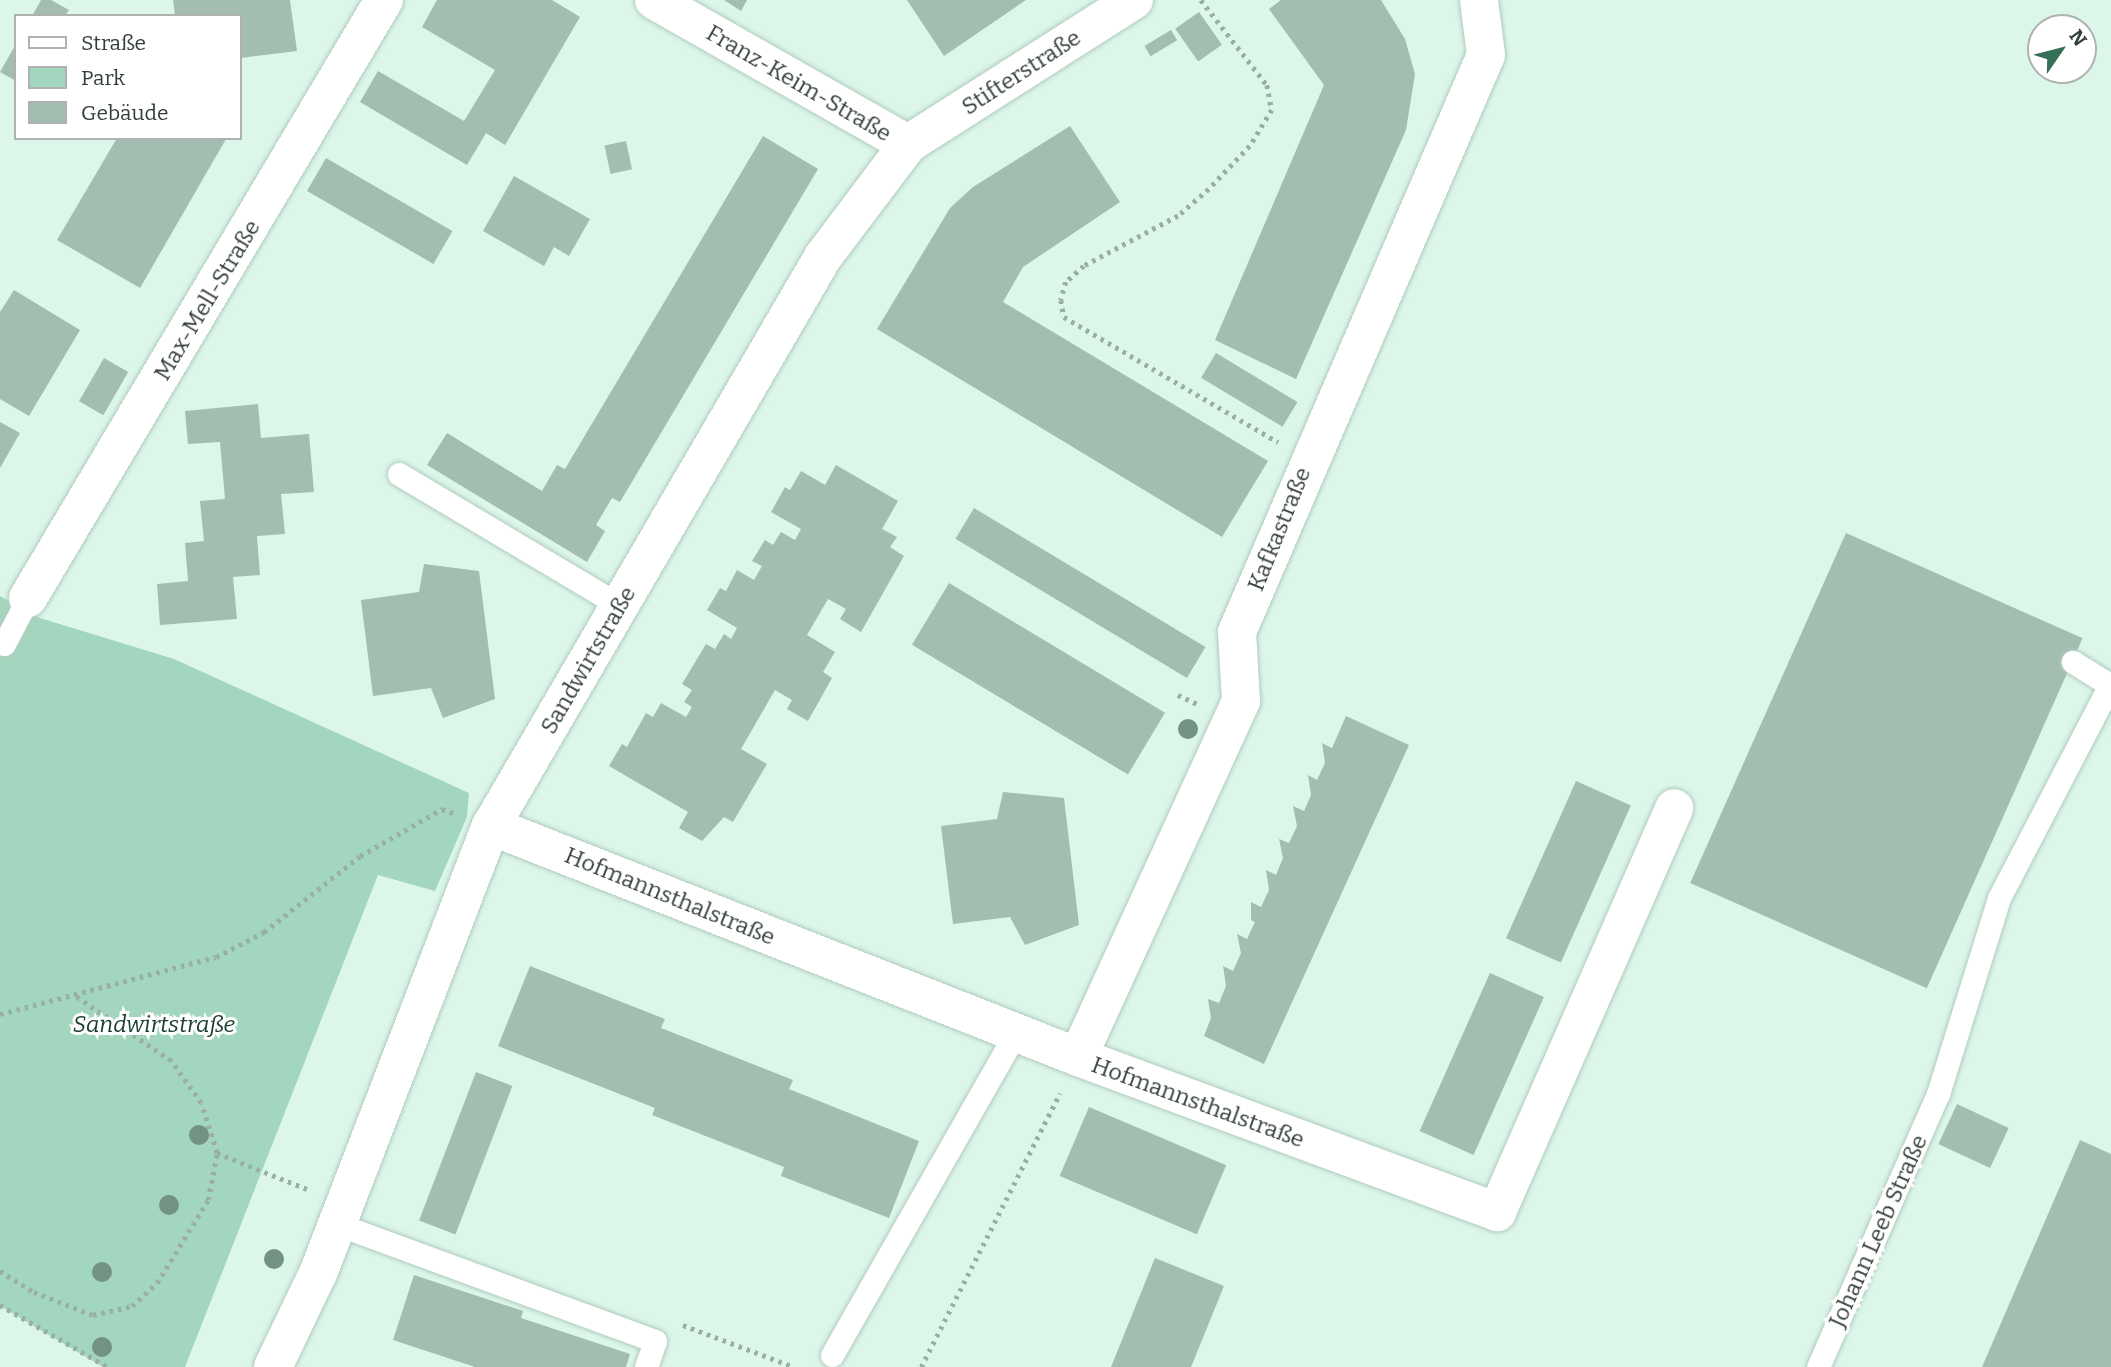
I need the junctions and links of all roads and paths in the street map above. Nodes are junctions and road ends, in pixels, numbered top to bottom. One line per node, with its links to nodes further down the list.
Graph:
1 (384, 0): 9 (street, Max-Mell-Straße)
2 (654, 0): 6 (street, Franz-Keim-Straße)
3 (1134, 0): 6 (street, Stifterstraße)
4 (1201, 0): 7 (path)
5 (1479, 0): 7 (street, Kafkastraße)
6 (908, 144): 10 (street, Sandwirtstraße)
7 (1308, 460): 18 (street, Kafkastraße)
8 (399, 474): 10 (lane)
9 (28, 598): 11 (lane)
10 (620, 606): 14 (street, Sandwirtstraße)
11 (0, 642)
12 (2073, 662): 30 (lane, Johann Leeb Straße)
13 (1674, 808): 18 (street, Hofmannsthalstraße)
14 (491, 826): 15 (path); 17 (street, Hofmannsthalstraße); 20 (street, Sandwirtstraße)
15 (74, 996): 16 (path); 19 (path)
16 (0, 1014)
17 (1016, 1033): 18 (street, Hofmannsthalstraße); 24 (lane)
18 (1078, 1058): 29 (path)
19 (217, 1153): 20 (path); 21 (path)
20 (341, 1214): 23 (lane); 26 (street, Sandwirtstraße)
21 (0, 1271)
22 (0, 1305): 25 (path)
23 (655, 1341): 27 (lane); 28 (path)
24 (832, 1355)
25 (108, 1367)
26 (274, 1367)
27 (646, 1367)
28 (794, 1367)
29 (920, 1367)
30 (1818, 1367)

